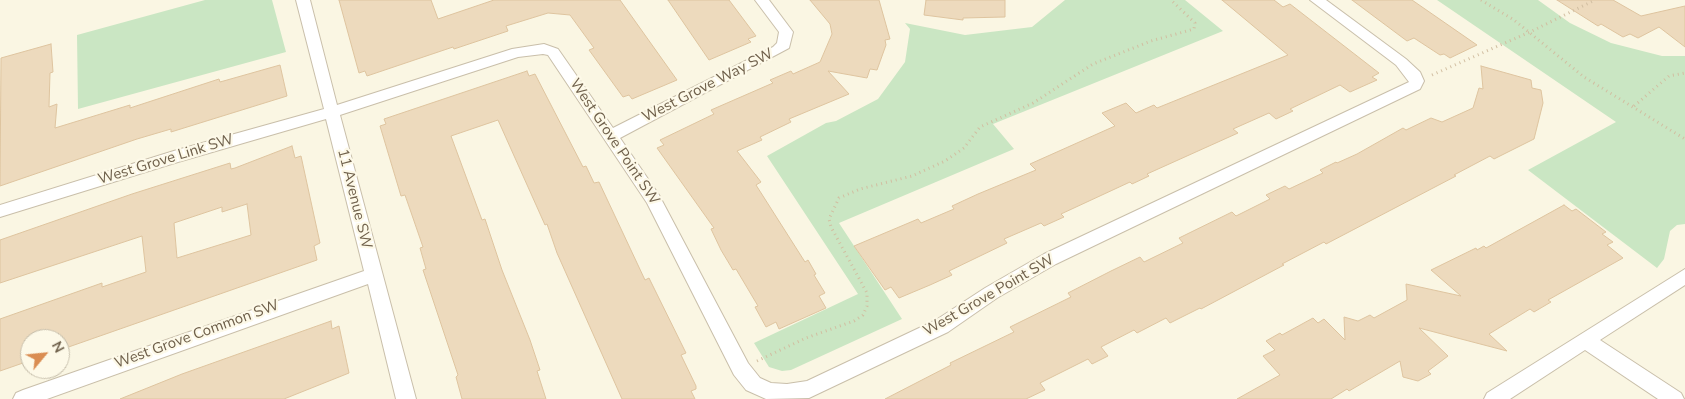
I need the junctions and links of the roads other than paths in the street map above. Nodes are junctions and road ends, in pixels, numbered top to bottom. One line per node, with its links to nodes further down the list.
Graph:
1 (303, 0): 4 (street, 11 Avenue SW)
2 (762, 0): 5 (street, West Grove Way SW)
3 (1317, 0): 5 (street, West Grove Point SW)
4 (332, 112): 5 (street, West Grove Point SW); 6 (street, West Grove Link SW); 7 (street, 11 Avenue SW)
5 (611, 136)
6 (0, 211)
7 (373, 275): 10 (street, West Grove Common SW); 11 (street, 11 Avenue SW)
8 (1685, 276): 9 (street)
9 (1584, 340): 12 (street); 13 (street)
10 (23, 399)
11 (406, 399)
12 (1494, 399)
13 (1674, 399)

